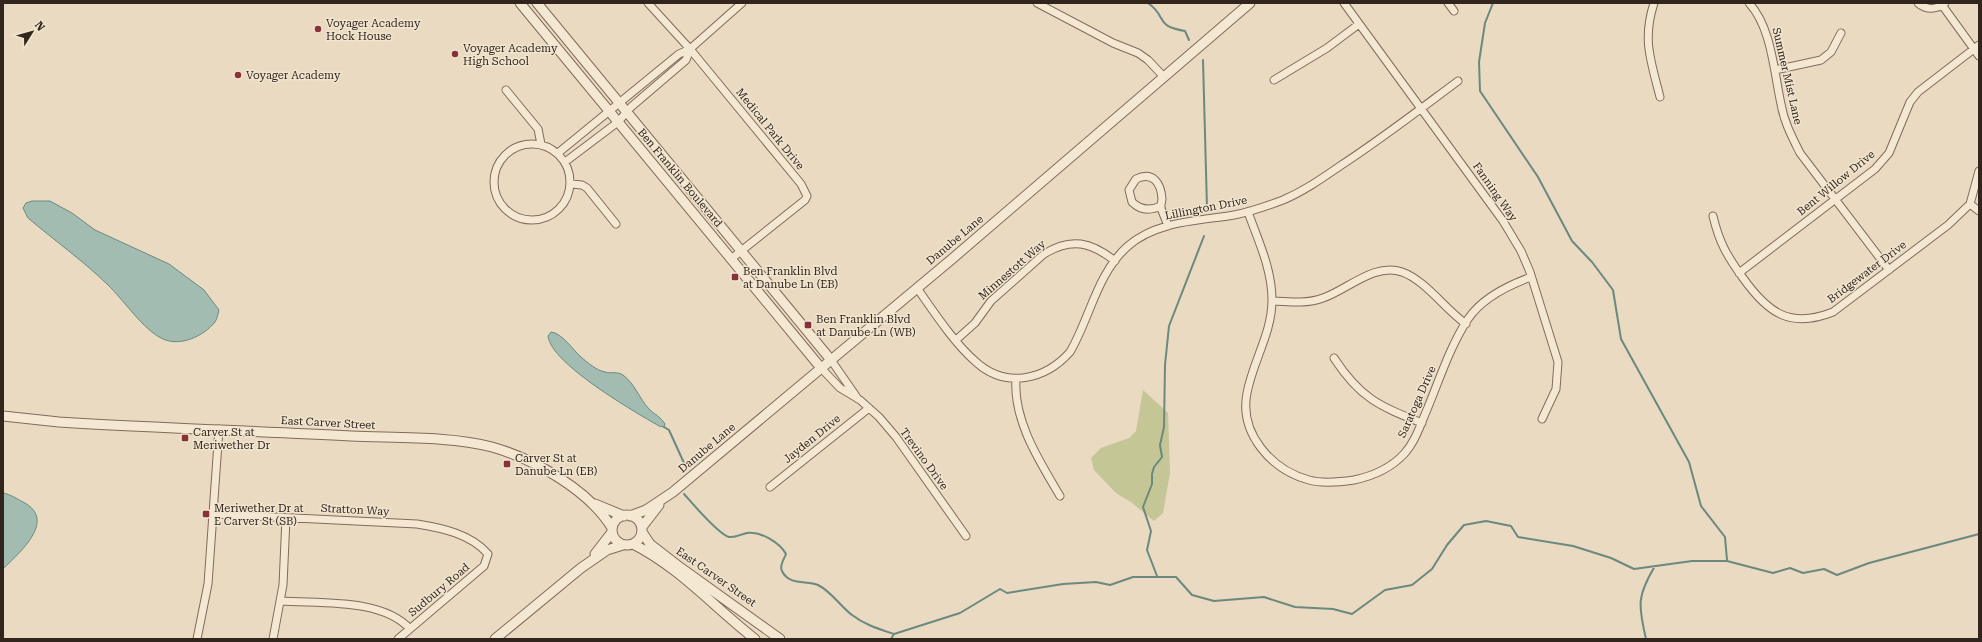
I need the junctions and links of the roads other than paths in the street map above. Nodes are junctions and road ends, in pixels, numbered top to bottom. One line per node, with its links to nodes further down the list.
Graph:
1 (520, 3): 27 (street, Ben Franklin Boulevard)
2 (537, 3): 25 (street, Ben Franklin Boulevard)
3 (648, 3): 17 (street, Medical Park Drive)
4 (742, 3): 17 (street)
5 (1037, 3): 20 (street)
6 (1250, 3): 20 (street, Danube Lane)
7 (1344, 3): 14 (street, Fanning Way)
8 (1448, 3): 13 (street)
9 (1654, 3): 24 (street)
10 (1749, 3): 19 (street, Summer Mist Lane)
11 (1918, 3): 12 (street)
12 (1944, 4): 16 (street)
13 (1454, 11)
14 (1359, 24): 21 (street); 26 (street, Fanning Way)
15 (1841, 33): 19 (street)
16 (1976, 47): 18 (street); 35 (street, Bent Willow Drive)
17 (690, 50): 25 (street); 28 (street); 43 (street, Medical Park Drive)
18 (1979, 56)
19 (1774, 70): 35 (street, Summer Mist Lane)
20 (1164, 78): 49 (street, Danube Lane)
21 (1274, 80)
22 (1458, 81): 26 (street, Lillington Drive)
23 (506, 90): 30 (street)
24 (1660, 97)
25 (619, 103): 27 (street); 28 (street, Ben Franklin Boulevard)
26 (1421, 108): 39 (street, Lillington Drive); 48 (street, Fanning Way)
27 (609, 111): 29 (street, Ben Franklin Boulevard); 31 (street)
28 (627, 112): 29 (street); 43 (street, Ben Franklin Boulevard)
29 (618, 122): 32 (street); 44 (street, Ben Franklin Boulevard)
30 (541, 144): 31 (street); 34 (street)
31 (558, 153): 32 (street)
32 (566, 162): 34 (street)
33 (1979, 171): 36 (street)
34 (571, 184): 41 (street)
35 (1836, 200): 46 (street, Summer Mist Lane); 47 (street, Bent Willow Drive)
36 (1970, 204): 38 (street); 46 (street, Bridgewater Drive)
37 (1161, 206): 37 (street); 42 (street)
38 (1979, 211)
39 (1248, 212): 42 (street, Lillington Drive); 50 (street, Saratoga Drive)
40 (1712, 216): 47 (street, Bridgewater Drive)
41 (616, 224)
42 (1168, 226): 45 (street, Lillington Drive)
43 (741, 251): 44 (street, Medical Park Drive); 54 (street, Ben Franklin Boulevard)
44 (731, 259): 55 (street, Ben Franklin Boulevard)
45 (1115, 261): 52 (street, Minnestott Way); 56 (street, Lillington Drive)
46 (1889, 270): 47 (street, Bridgewater Drive)
47 (1739, 273)
48 (1531, 277): 51 (street, Saratoga Drive); 60 (street, Fanning Way)
49 (917, 288): 52 (street, Lillington Drive); 54 (street, Danube Lane)
50 (1272, 301): 51 (street); 61 (street, Saratoga Drive)
51 (1466, 324): 61 (street, Saratoga Drive)
52 (956, 340): 56 (street, Lillington Drive)
53 (1334, 358): 61 (street)
54 (830, 360): 55 (street, Danube Lane); 57 (street, Trevino Drive)
55 (821, 368): 57 (street, Trevino Drive); 64 (street, Danube Lane)
56 (1016, 380): 65 (street)
57 (860, 400): 58 (street, Trevino Drive)
58 (869, 408): 63 (street, Jayden Drive); 72 (street, Trevino Drive)
59 (3, 416): 62 (street, East Carver Street)
60 (1542, 419)
61 (1422, 423)
62 (219, 430): 66 (street, East Carver Street); 67 (street)
63 (770, 487)
64 (673, 492): 68 (street, Danube Lane); 71 (street, Danube Lane)
65 (1060, 496)
66 (588, 500): 68 (street, East Carver Street); 70 (street, East Carver Street)
67 (213, 514): 69 (street, Stratton Way); 78 (street)
68 (627, 516): 70 (street); 71 (street)
69 (286, 518): 74 (street, Stratton Way); 76 (street)
70 (612, 530): 73 (street); 75 (street)
71 (642, 530): 73 (street); 83 (street, East Carver Street)
72 (966, 536)
73 (628, 544): 75 (street); 82 (street, East Carver Street)
74 (488, 554): 77 (street, Sudbury Road)
75 (581, 568): 81 (street)
76 (281, 601): 77 (street); 79 (street)
77 (410, 629): 80 (street, Sudbury Road)
78 (197, 639)
79 (273, 639)
80 (398, 639)
81 (495, 639)
82 (755, 639)
83 (780, 639)

